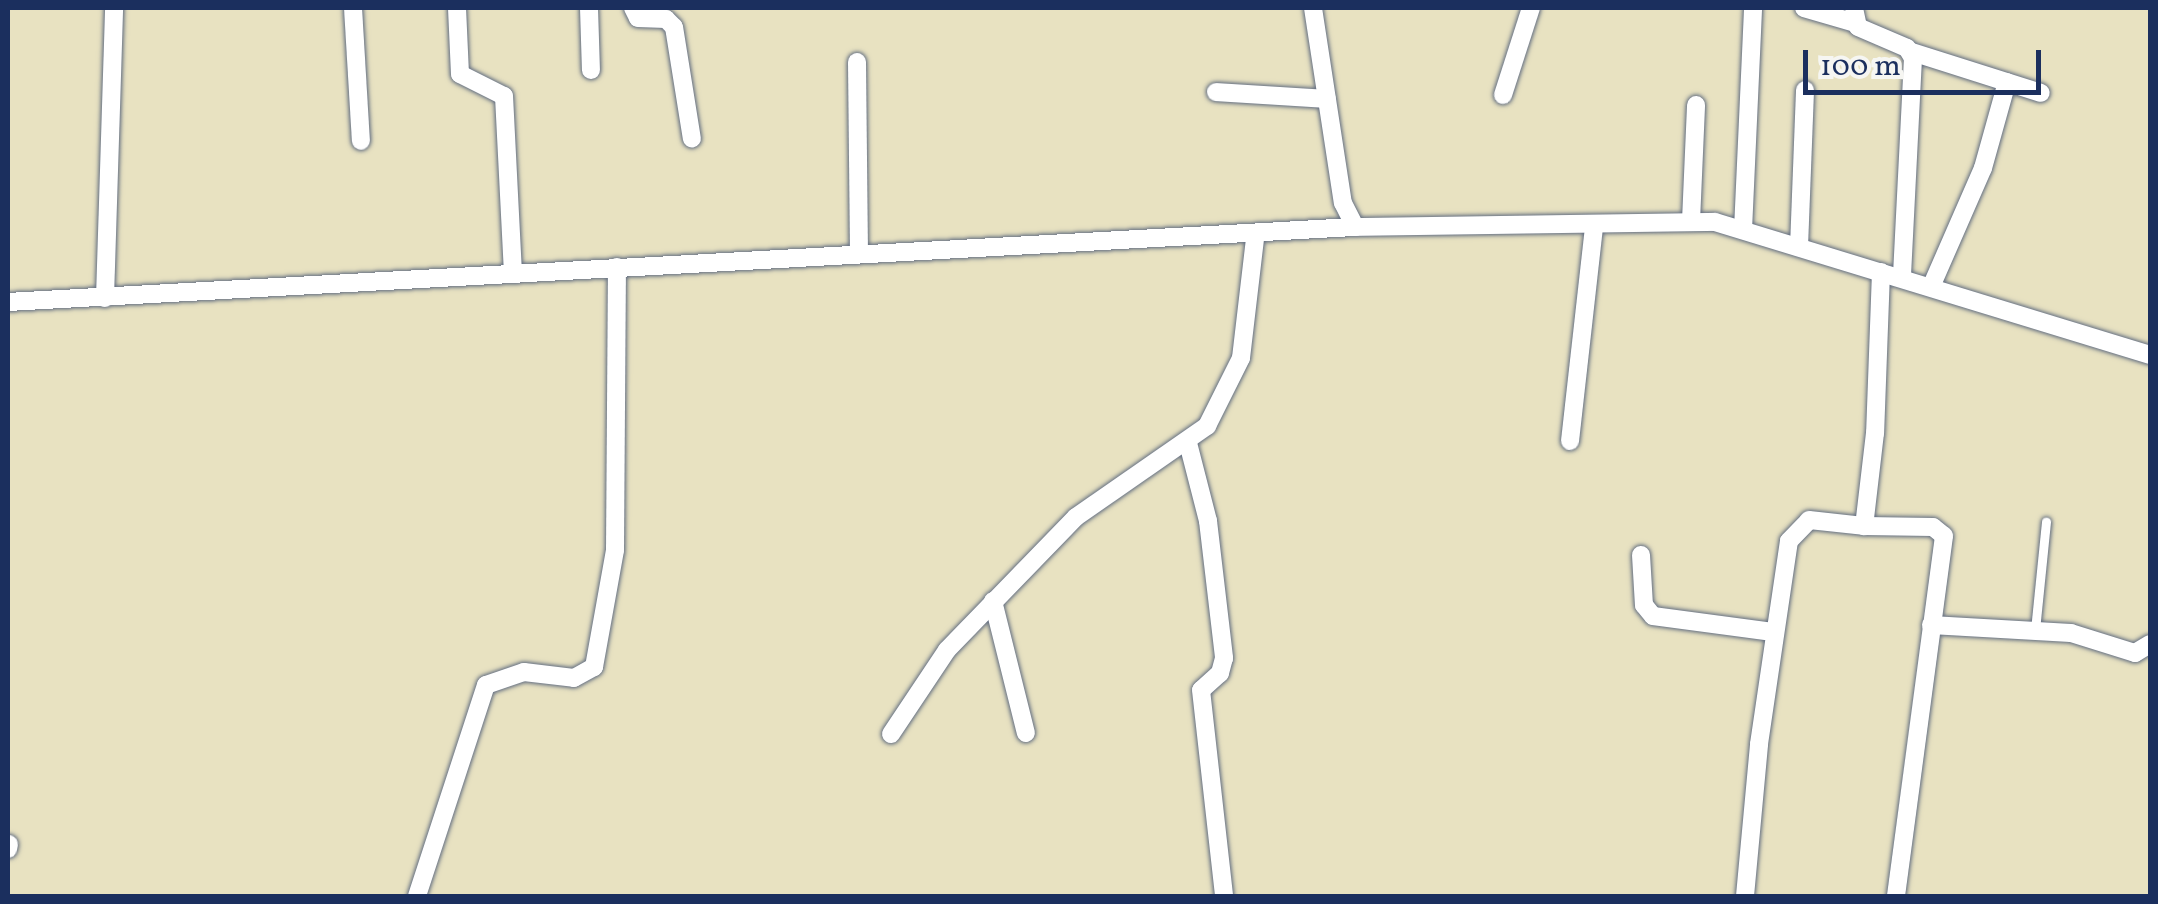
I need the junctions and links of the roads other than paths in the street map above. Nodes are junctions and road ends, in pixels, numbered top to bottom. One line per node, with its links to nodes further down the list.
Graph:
1 (114, 8): 35 (street)
2 (353, 8): 22 (street)
3 (458, 8): 32 (street)
4 (589, 8): 13 (street)
5 (633, 8): 21 (street)
6 (1313, 8): 19 (street)
7 (1530, 8): 18 (street)
8 (1752, 8): 26 (street)
9 (1804, 8): 10 (street)
10 (1855, 15): 11 (street)
11 (1912, 52): 14 (street); 33 (street)
12 (857, 62): 29 (street)
13 (591, 70)
14 (2006, 82): 17 (street); 34 (street)
15 (1805, 90): 28 (street)
16 (1216, 92): 19 (street)
17 (2042, 94)
18 (1503, 95)
19 (1327, 99): 25 (street)
20 (1696, 105): 23 (street)
21 (692, 139)
22 (361, 140)
23 (1691, 220): 24 (street); 26 (street)
24 (1594, 227): 25 (street); 38 (street)
25 (1355, 228): 27 (street)
26 (1743, 230): 28 (street)
27 (1255, 238): 29 (street); 39 (street)
28 (1799, 247): 31 (street)
29 (859, 254): 30 (street)
30 (617, 267): 32 (street); 50 (street)
31 (1881, 272): 33 (street); 41 (street)
32 (513, 273): 35 (street)
33 (1902, 278): 34 (street)
34 (1931, 287): 37 (street)
35 (105, 298): 36 (street)
36 (8, 302)
37 (2150, 355)
38 (1570, 441)
39 (1188, 443): 43 (street); 51 (street)
40 (2046, 522): 45 (lane)
41 (1864, 526): 44 (street); 46 (street)
42 (1642, 555): 46 (street)
43 (994, 601): 48 (street); 49 (street)
44 (1931, 625): 45 (street); 53 (street)
45 (2035, 630): 47 (street)
46 (1773, 632): 52 (street)
47 (2150, 644)
48 (1026, 733)
49 (890, 734)
50 (417, 896)
51 (1224, 896)
52 (1745, 896)
53 (1896, 896)

